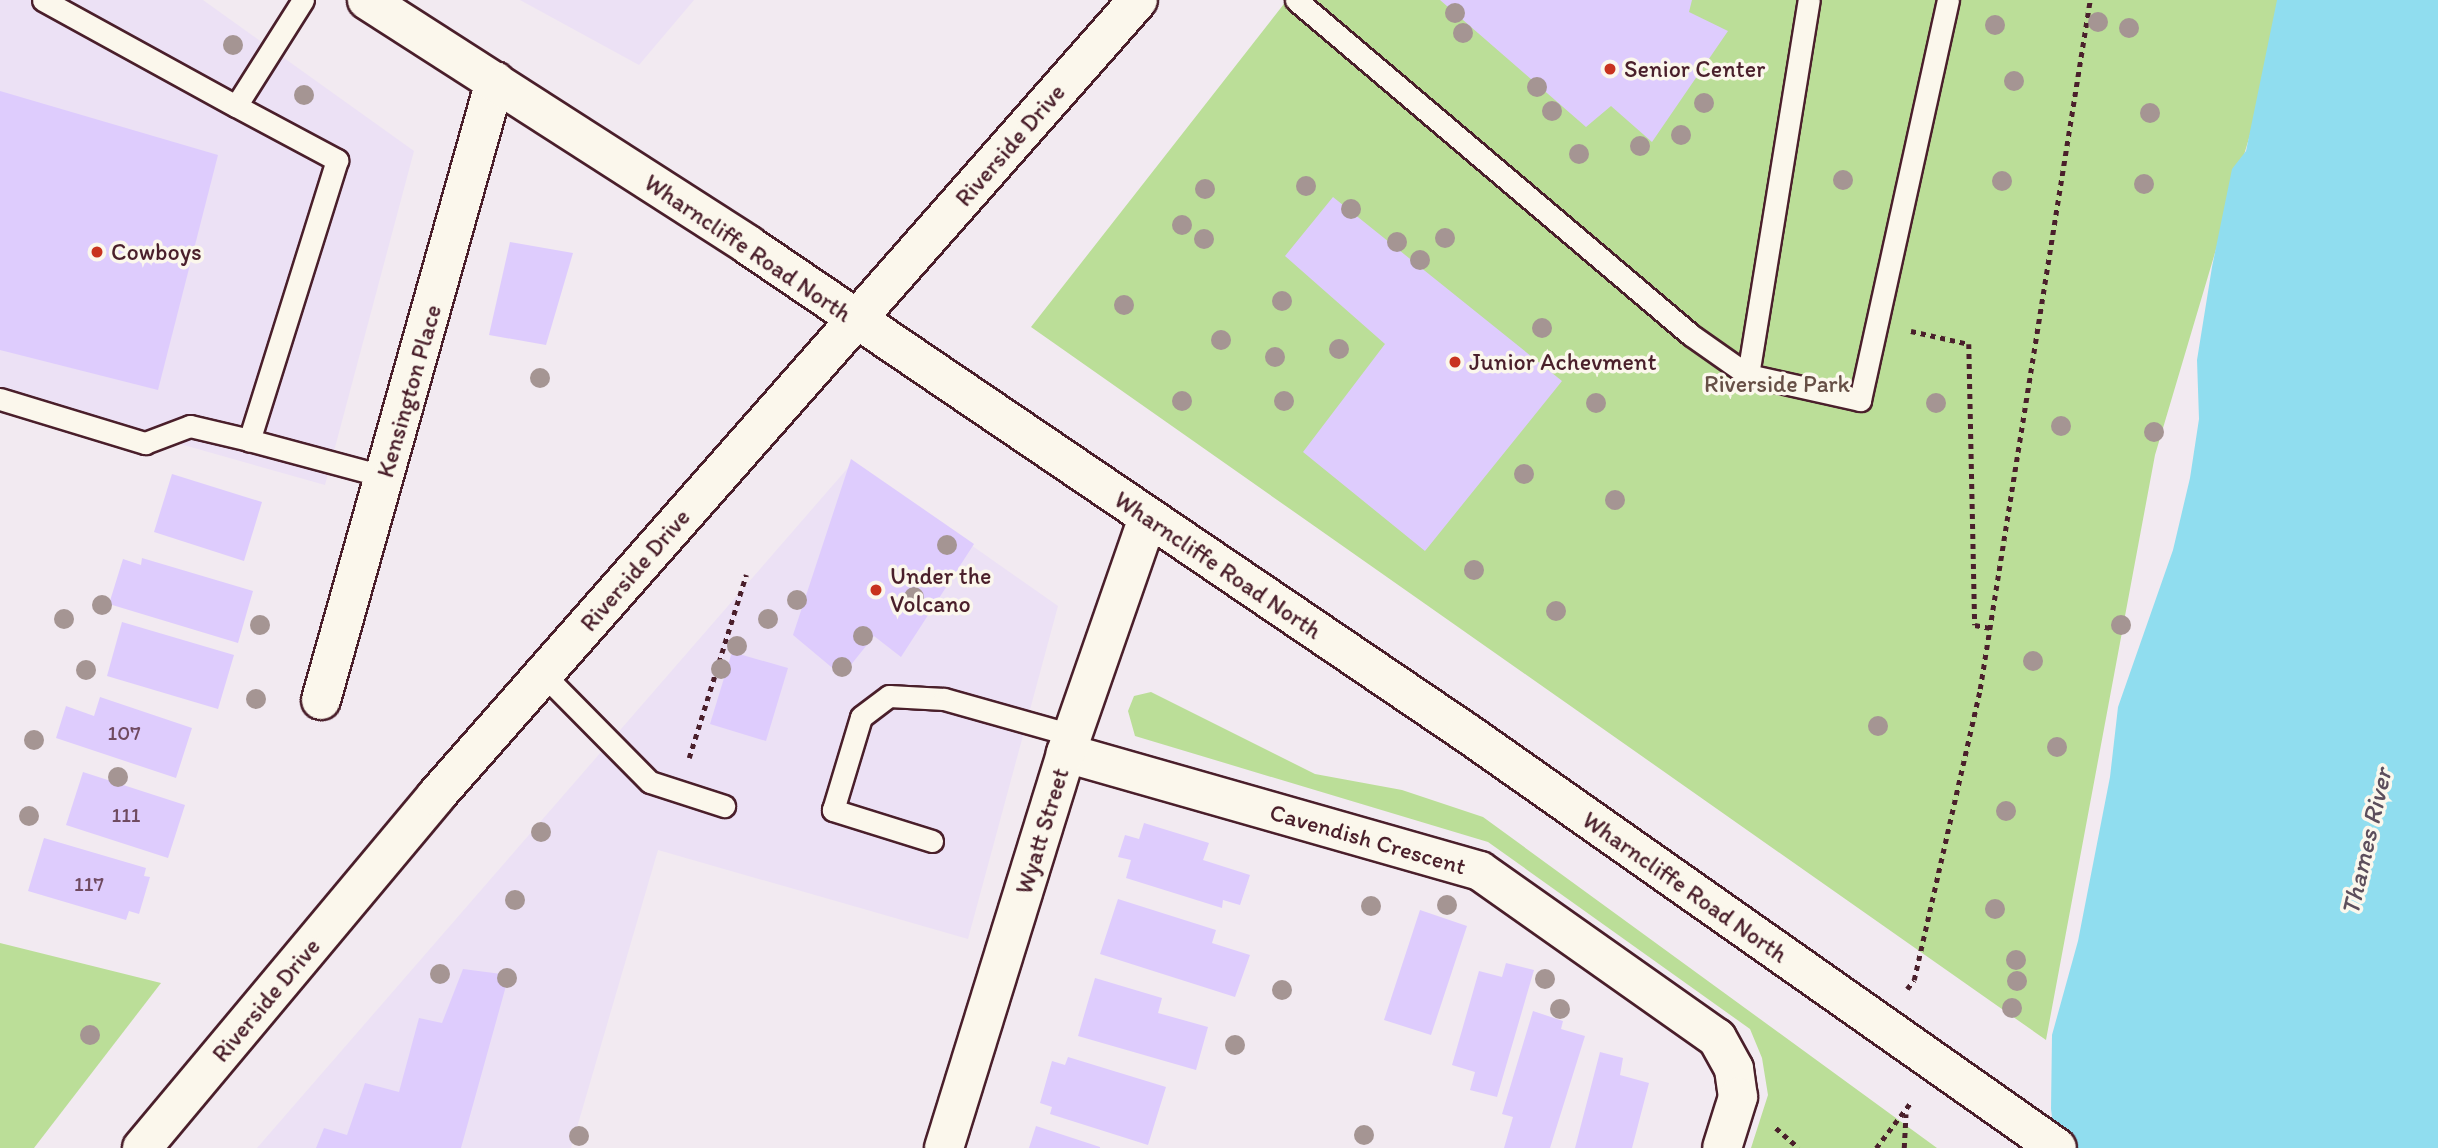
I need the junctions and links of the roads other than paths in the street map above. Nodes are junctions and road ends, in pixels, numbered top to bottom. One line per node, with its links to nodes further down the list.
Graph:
1 (43, 0): 9 (lane)
2 (303, 0): 9 (lane)
3 (367, 0): 8 (main road, Wharncliffe Road North)
4 (1138, 0): 10 (main road, Riverside Drive)
5 (1296, 0): 11 (lane)
6 (1809, 0): 11 (lane)
7 (1948, 0): 11 (lane)
8 (495, 81): 10 (main road, Wharncliffe Road North); 14 (main road, Kensington Place)
9 (236, 106): 13 (lane)
10 (855, 320): 15 (main road, Wharncliffe Road North); 16 (main road, Riverside Drive)
11 (1748, 375)
12 (0, 399): 13 (lane)
13 (249, 440): 14 (lane)
14 (386, 477): 17 (main road, Kensington Place)
15 (1148, 518): 18 (main road, Wyatt Street); 24 (main road, Wharncliffe Road North)
16 (543, 674): 19 (lane); 21 (main road, Riverside Drive)
17 (321, 700)
18 (1069, 744): 20 (lane); 22 (main road, Wyatt Street); 23 (main road, Cavendish Crescent)
19 (724, 806)
20 (932, 841)
21 (142, 1148)
22 (944, 1148)
23 (1722, 1148)
24 (2057, 1148)

